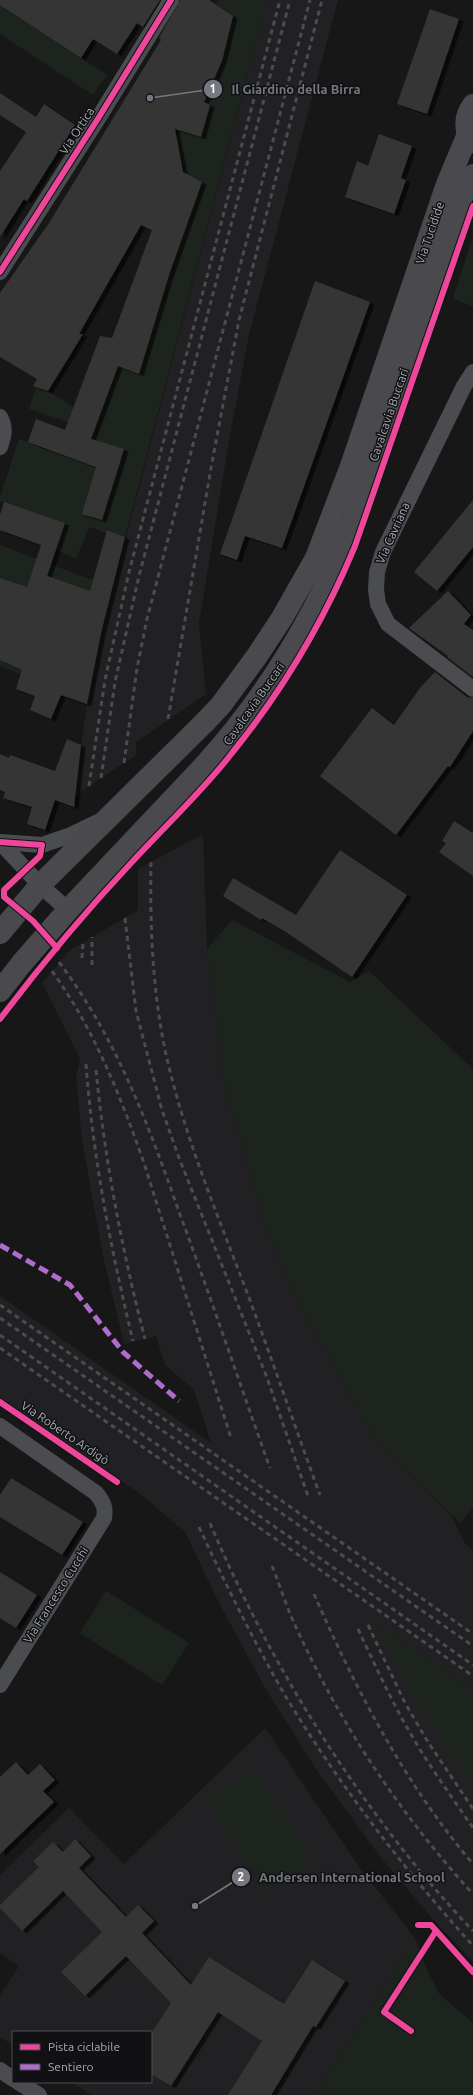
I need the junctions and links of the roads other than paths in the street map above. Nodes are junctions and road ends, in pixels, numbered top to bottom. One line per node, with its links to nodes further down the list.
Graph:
1 (171, 0): 5 (street, Via Ortica)
2 (473, 105): 3 (street, Via Tucidide)
3 (471, 138): 6 (street, Via Tucidide)
4 (473, 175): 6 (street, Via Tucidide)
5 (0, 272)
6 (405, 336): 11 (street, Cavalcavia Buccari, bridge); 14 (street, Cavalcavia Buccari, bridge)
7 (473, 372): 10 (street, Via Cavriana)
8 (0, 416): 9 (street)
9 (0, 447)
10 (473, 689)
11 (114, 813): 12 (street, Cavalcavia Buccari, bridge); 13 (street, Cavalcavia Buccari, bridge)
12 (0, 842): 13 (street, Cavalcavia Buccari)
13 (40, 885): 14 (street, Cavalcavia Buccari); 15 (street, Cavalcavia Buccari, bridge)
14 (68, 910): 16 (street, Cavalcavia Buccari, bridge)
15 (0, 933)
16 (0, 991)
17 (6, 1431): 18 (street, Via Francesco Cucchi)
18 (0, 1685)
19 (0, 2070): 20 (street)
20 (12, 2077)
21 (20, 2083): 22 (street)
22 (39, 2095)

